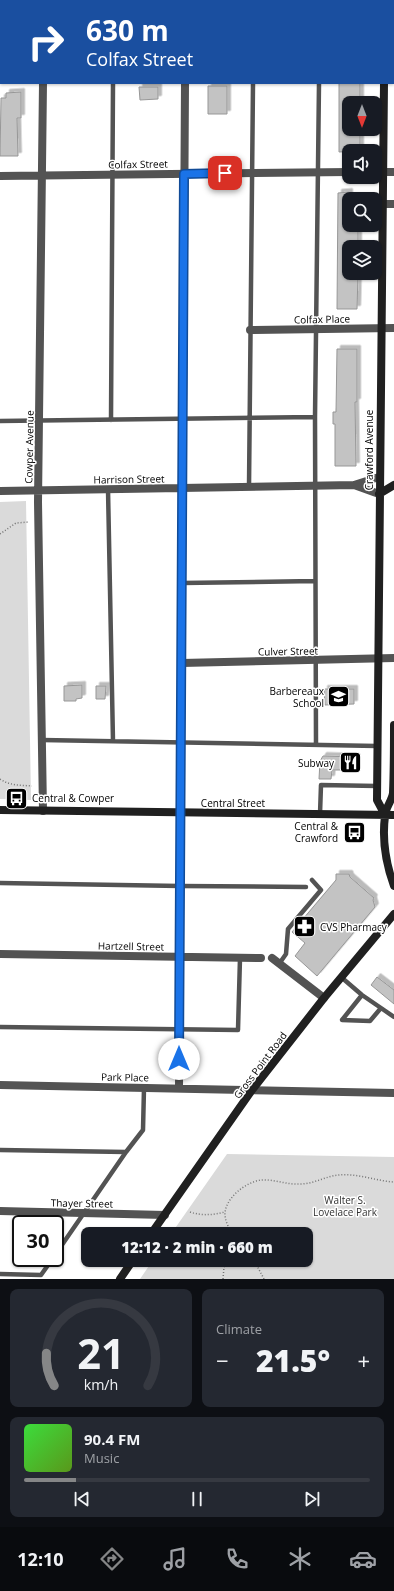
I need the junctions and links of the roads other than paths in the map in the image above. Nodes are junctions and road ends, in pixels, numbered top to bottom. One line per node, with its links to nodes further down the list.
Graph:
1 (43, 84): 15 (street, Cowper Avenue)
2 (113, 84): 13 (lane)
3 (185, 84): 14 (street)
4 (253, 84): 12 (lane)
5 (319, 84): 8 (lane)
6 (384, 84): 7 (main road, Crawford Avenue)
7 (381, 144)
8 (318, 172): 9 (street, Colfax Street); 12 (street, Colfax Street); 22 (lane)
9 (342, 172)
10 (382, 172): 11 (street)
11 (394, 172)
12 (253, 173): 14 (street, Colfax Street); 23 (lane)
13 (112, 174): 14 (street, Colfax Street); 15 (street, Colfax Street); 27 (lane)
14 (184, 174): 26 (street)
15 (42, 175): 16 (street, Colfax Street); 29 (street, Cowper Avenue)
16 (0, 176)
17 (382, 204): 18 (street)
18 (394, 204)
19 (382, 232): 20 (main road, Crawford Avenue)
20 (381, 328): 21 (street, Colfax Place); 22 (street, Colfax Place); 30 (main road, Crawford Avenue)
21 (394, 328)
22 (317, 329): 23 (street, Colfax Place); 24 (lane)
23 (250, 330): 25 (lane)
24 (315, 417): 25 (lane); 33 (lane)
25 (250, 418): 26 (lane); 34 (lane)
26 (183, 419): 27 (lane); 35 (street)
27 (111, 420): 29 (lane)
28 (0, 421): 29 (lane)
29 (39, 421): 37 (street, Cowper Avenue)
30 (379, 477): 31 (street, Harrison Street); 32 (main road); 39 (main road, Crawford Avenue)
31 (354, 485): 33 (street, Harrison Street); 39 (street, Harrison Street)
32 (394, 485): 39 (main road)
33 (315, 486): 34 (street, Harrison Street); 40 (lane)
34 (250, 487): 35 (street, Harrison Street)
35 (183, 488): 36 (street, Harrison Street); 41 (street)
36 (108, 489): 37 (street, Harrison Street); 48 (lane)
37 (39, 490): 38 (street, Harrison Street); 47 (street, Cowper Avenue)
38 (0, 491)
39 (379, 494): 43 (main road, Crawford Avenue)
40 (315, 581): 41 (lane); 44 (lane)
41 (182, 583): 45 (street)
42 (394, 658): 43 (street, Culver Street)
43 (378, 659): 44 (street, Culver Street); 52 (main road, Crawford Avenue)
44 (316, 660): 45 (street, Culver Street); 50 (lane)
45 (182, 662): 49 (street)
46 (394, 725): 51 (main road, Crawford Avenue)
47 (42, 740): 48 (lane); 55 (street, Cowper Avenue)
48 (113, 741): 49 (lane)
49 (181, 742): 50 (lane); 56 (street)
50 (316, 745): 52 (lane)
51 (394, 745): 58 (main road, Crawford Avenue)
52 (377, 746): 53 (main road, Crawford Avenue)
53 (377, 786): 57 (lane); 58 (main road, Crawford Avenue)
54 (0, 810): 55 (main road, Central Street)
55 (42, 811): 56 (main road, Central Street)
56 (181, 813): 57 (main road, Central Street); 62 (street)
57 (320, 814): 58 (main road, Central Street)
58 (385, 814): 59 (main road, Central Street); 63 (main road, Crawford Avenue)
59 (394, 815)
60 (312, 880): 71 (lane)
61 (0, 883): 62 (lane)
62 (180, 886): 64 (lane); 67 (street)
63 (394, 886)
64 (306, 887)
65 (394, 914): 72 (main road, Gross Point Road)
66 (0, 954): 67 (street, Hartzell Street)
67 (180, 957): 68 (street, Hartzell Street); 78 (street)
68 (240, 958): 69 (street, Hartzell Street); 78 (lane)
69 (261, 958)
70 (272, 958): 71 (street)
71 (279, 964): 74 (street)
72 (341, 977): 73 (lane); 74 (main road, Gross Point Road)
73 (362, 995): 75 (lane); 75 (lane)
74 (324, 998): 82 (main road, Gross Point Road)
75 (381, 1008): 76 (lane)
76 (394, 1017)
77 (0, 1027): 78 (lane)
78 (180, 1030): 81 (street)
79 (0, 1085): 80 (street, Park Place)
80 (144, 1088): 81 (street, Park Place); 85 (lane)
81 (179, 1088): 82 (street, Park Place)
82 (252, 1090): 83 (street, Park Place); 88 (main road, Gross Point Road)
83 (394, 1094)
84 (0, 1150): 85 (lane)
85 (126, 1152): 87 (lane)
86 (0, 1211): 87 (street, Thayer Street)
87 (84, 1213): 88 (street, Thayer Street); 90 (lane)
88 (164, 1215): 89 (main road, Gross Point Road)
89 (156, 1227)
90 (64, 1242)
91 (47, 1267): 93 (lane)
92 (128, 1267): 94 (main road)
93 (0, 1274)
94 (120, 1279)

